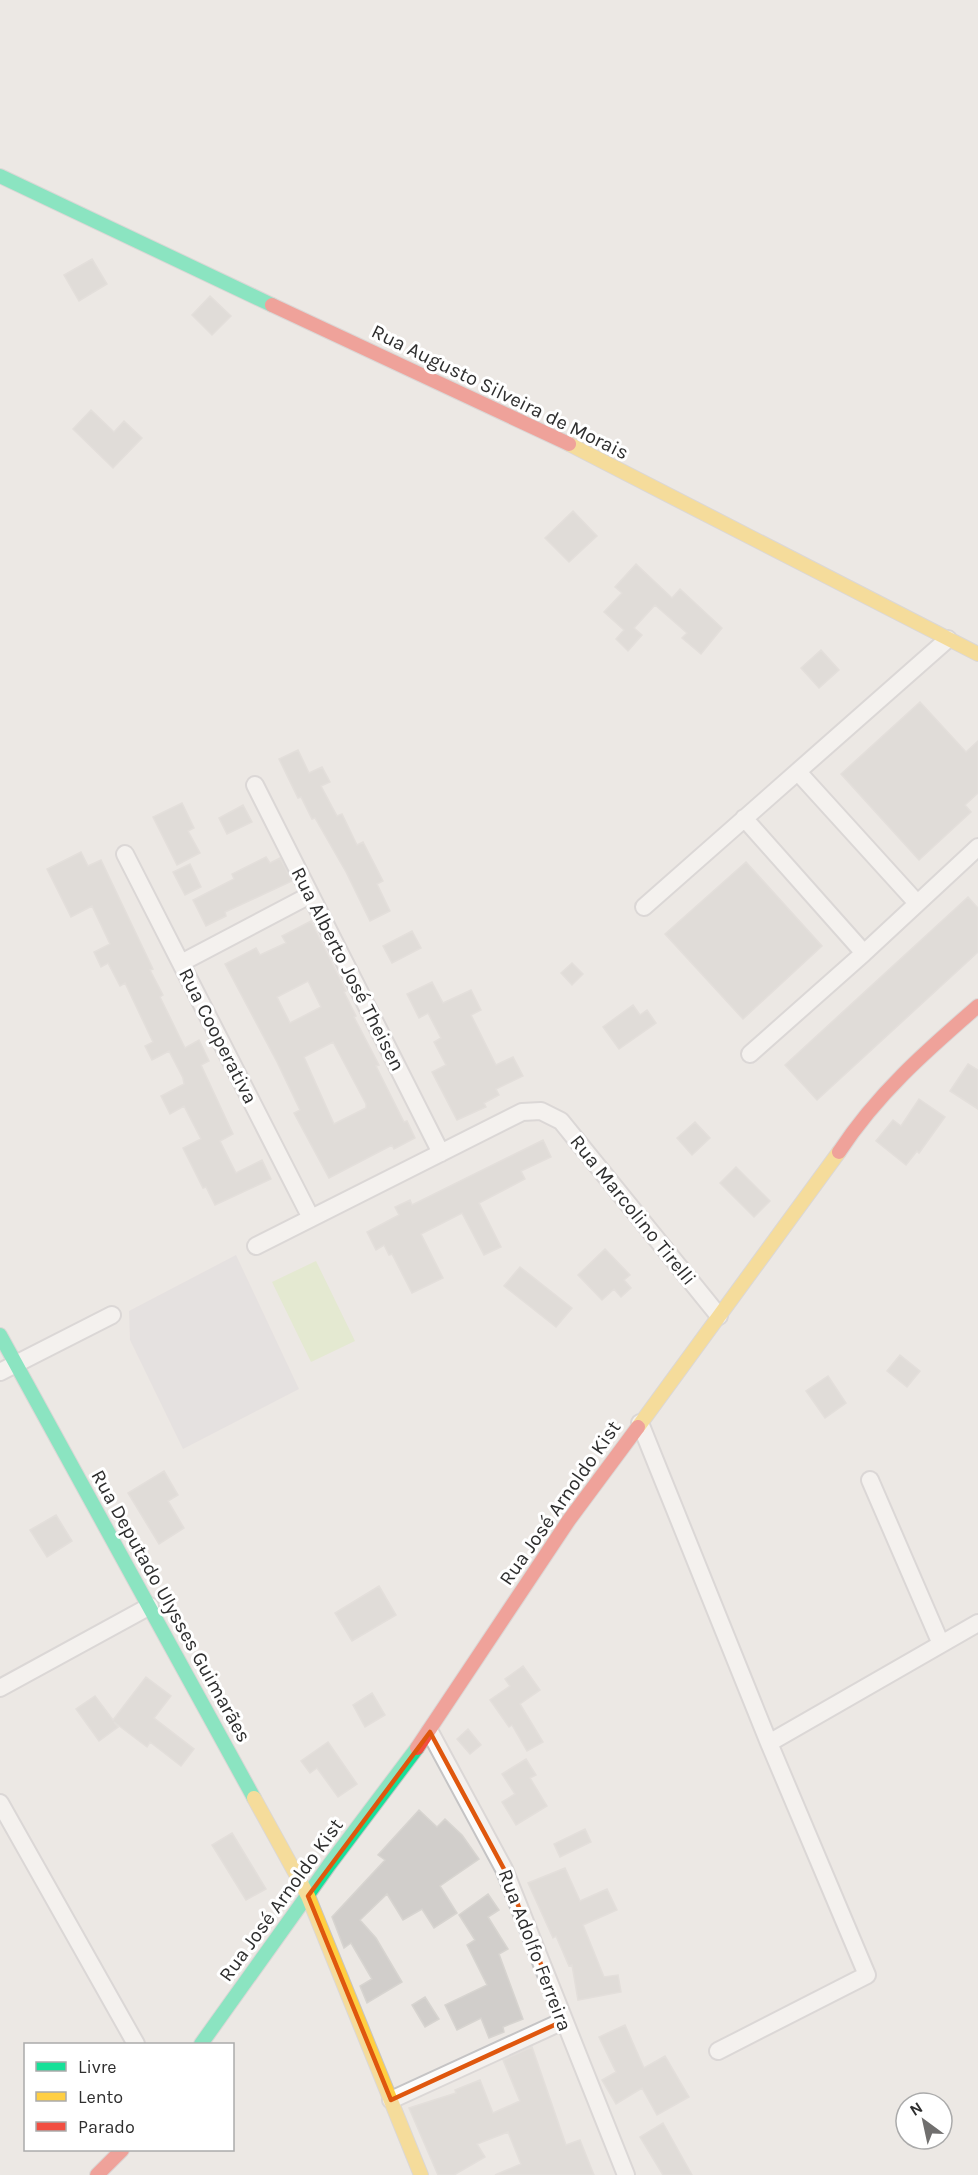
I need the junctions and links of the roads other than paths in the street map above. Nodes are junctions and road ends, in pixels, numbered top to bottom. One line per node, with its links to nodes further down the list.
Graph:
1 (0, 176): 2 (street, Rua Augusto Silveira de Morais)
2 (948, 639): 3 (street, Rua Augusto Silveira de Morais); 4 (street)
3 (978, 654)
4 (798, 772): 6 (street); 10 (street)
5 (255, 785): 9 (street, Rua Alberto José Theisen)
6 (744, 818): 11 (street); 12 (street)
7 (978, 847): 10 (street)
8 (125, 854): 13 (street, Rua Cooperativa)
9 (310, 895): 13 (street); 16 (street, Rua Alberto José Theisen)
10 (917, 903): 12 (street)
11 (644, 907)
12 (864, 953): 15 (street)
13 (181, 963): 17 (street, Rua Cooperativa)
14 (978, 1006): 20 (street, Rua José Arnoldo Kist)
15 (750, 1054)
16 (441, 1153): 17 (street); 20 (street, Rua Marcolino Tirelli)
17 (311, 1218): 18 (street)
18 (256, 1246)
19 (112, 1315): 22 (street)
20 (718, 1316): 23 (street, Rua José Arnoldo Kist)
21 (0, 1335): 22 (street, Rua Deputado Ulysses Guimarães)
22 (7, 1368): 25 (street, Rua Deputado Ulysses Guimarães)
23 (640, 1423): 29 (street, Rua José Arnoldo Kist); 30 (street)
24 (870, 1479): 27 (street)
25 (150, 1606): 28 (street); 32 (street, Rua Deputado Ulysses Guimarães)
26 (978, 1623): 27 (street)
27 (941, 1644): 30 (street)
28 (0, 1688)
29 (430, 1732): 32 (street, Rua José Arnoldo Kist); 33 (street, Rua Adolfo Ferreira)
30 (769, 1743): 36 (street)
31 (0, 1803): 34 (street)
32 (308, 1896): 35 (street, Rua José Arnoldo Kist); 37 (street, Rua Deputado Ulysses Guimarães)
33 (563, 2021): 37 (street); 41 (street, Rua Adolfo Ferreira)
34 (135, 2043)
35 (202, 2043)
36 (718, 2051)
37 (391, 2100): 40 (street, Rua Deputado Ulysses Guimarães)
38 (121, 2151): 39 (street)
39 (97, 2175)
40 (421, 2175)
41 (626, 2175)

